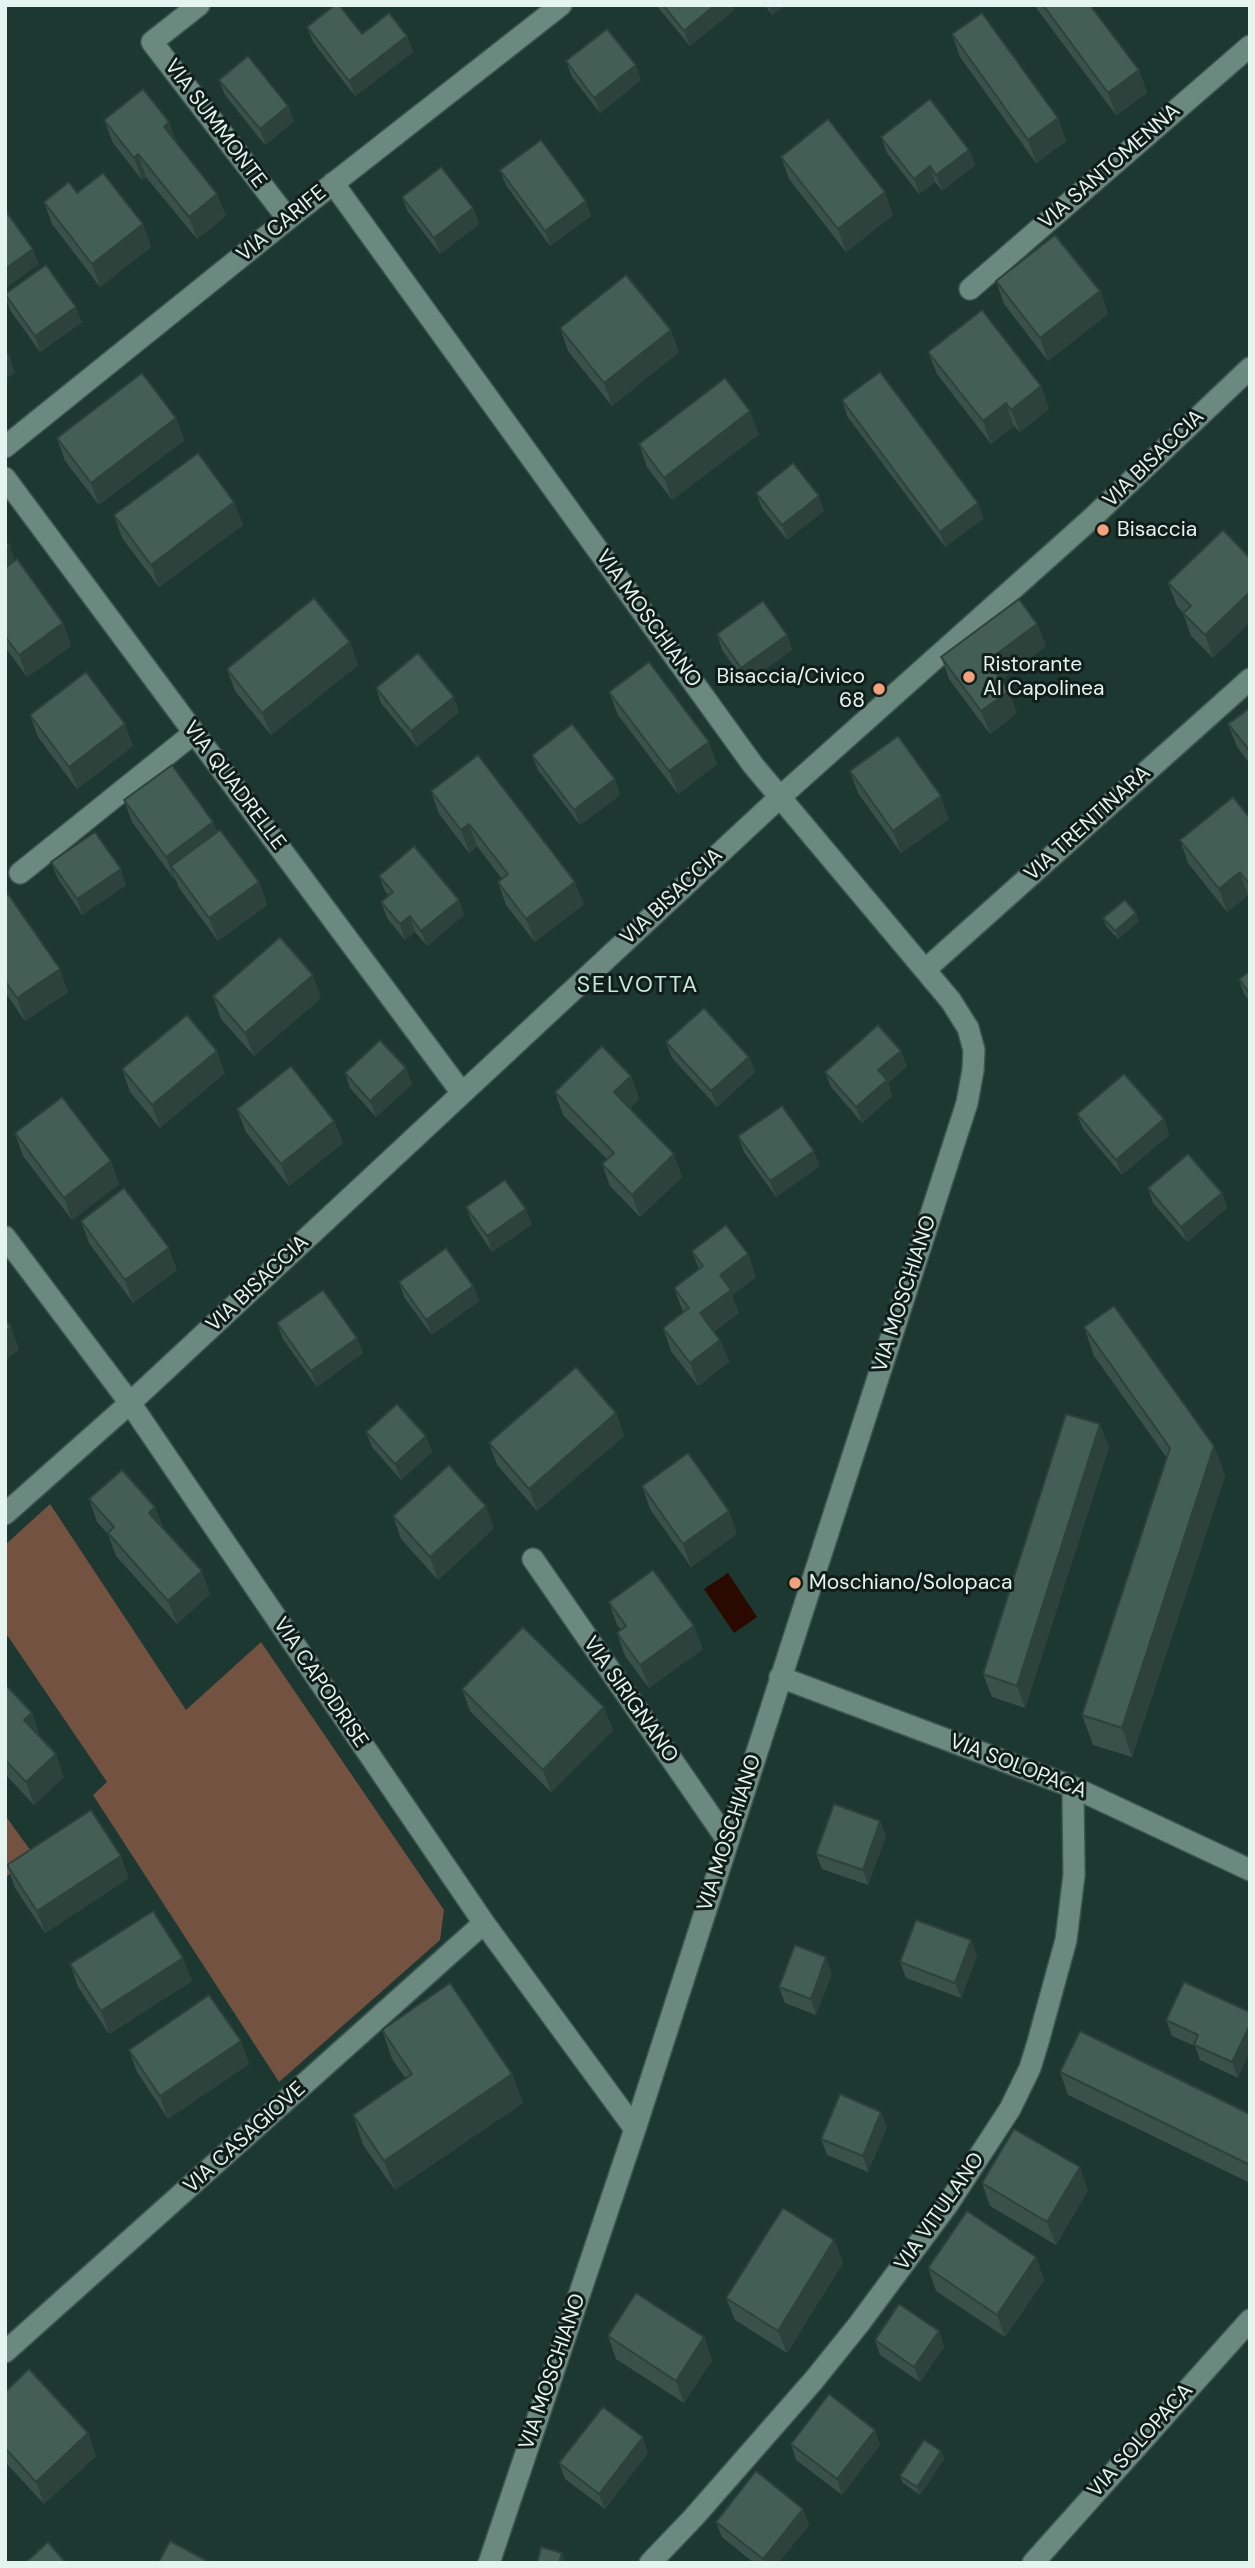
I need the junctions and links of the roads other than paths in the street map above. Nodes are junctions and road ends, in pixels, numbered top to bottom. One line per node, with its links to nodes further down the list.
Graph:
1 (199, 5): 5 (street, VIA SUMMONTE)
2 (561, 5): 4 (street, VIA CARIFE)
3 (1250, 46): 6 (street, VIA SANTOMENNA)
4 (333, 183): 5 (street, VIA CARIFE); 12 (street, VIA MOSCHIANO)
5 (288, 219): 8 (street, VIA CARIFE)
6 (970, 289)
7 (1250, 368): 12 (street, VIA BISACCIA)
8 (5, 447)
9 (5, 478): 11 (street, VIA QUADRELLE)
10 (1250, 679): 14 (street, VIA TRENTINARA)
11 (194, 733): 13 (street); 15 (street, VIA QUADRELLE)
12 (779, 798): 14 (street, VIA MOSCHIANO); 15 (street, VIA BISACCIA)
13 (20, 873)
14 (926, 969): 20 (street, VIA MOSCHIANO)
15 (462, 1093): 17 (street, VIA BISACCIA)
16 (5, 1237): 17 (street, VIA CAPODRISE)
17 (130, 1403): 18 (street, VIA BISACCIA); 24 (street, VIA CAPODRISE)
18 (5, 1514)
19 (533, 1559): 22 (street, VIA SIRIGNANO)
20 (780, 1677): 21 (street, VIA SOLOPACA); 22 (street, VIA MOSCHIANO)
21 (1073, 1787): 23 (street, VIA SOLOPACA); 29 (street, VIA VITULANO)
22 (727, 1841): 25 (street, VIA MOSCHIANO)
23 (1250, 1870)
24 (484, 1923): 25 (street, VIA CAPODRISE); 27 (street, VIA CASAGIOVE)
25 (635, 2129): 28 (street, VIA MOSCHIANO)
26 (1250, 2320): 30 (street, VIA SOLOPACA)
27 (5, 2352)
28 (489, 2563)
29 (650, 2563)
30 (1033, 2563)

